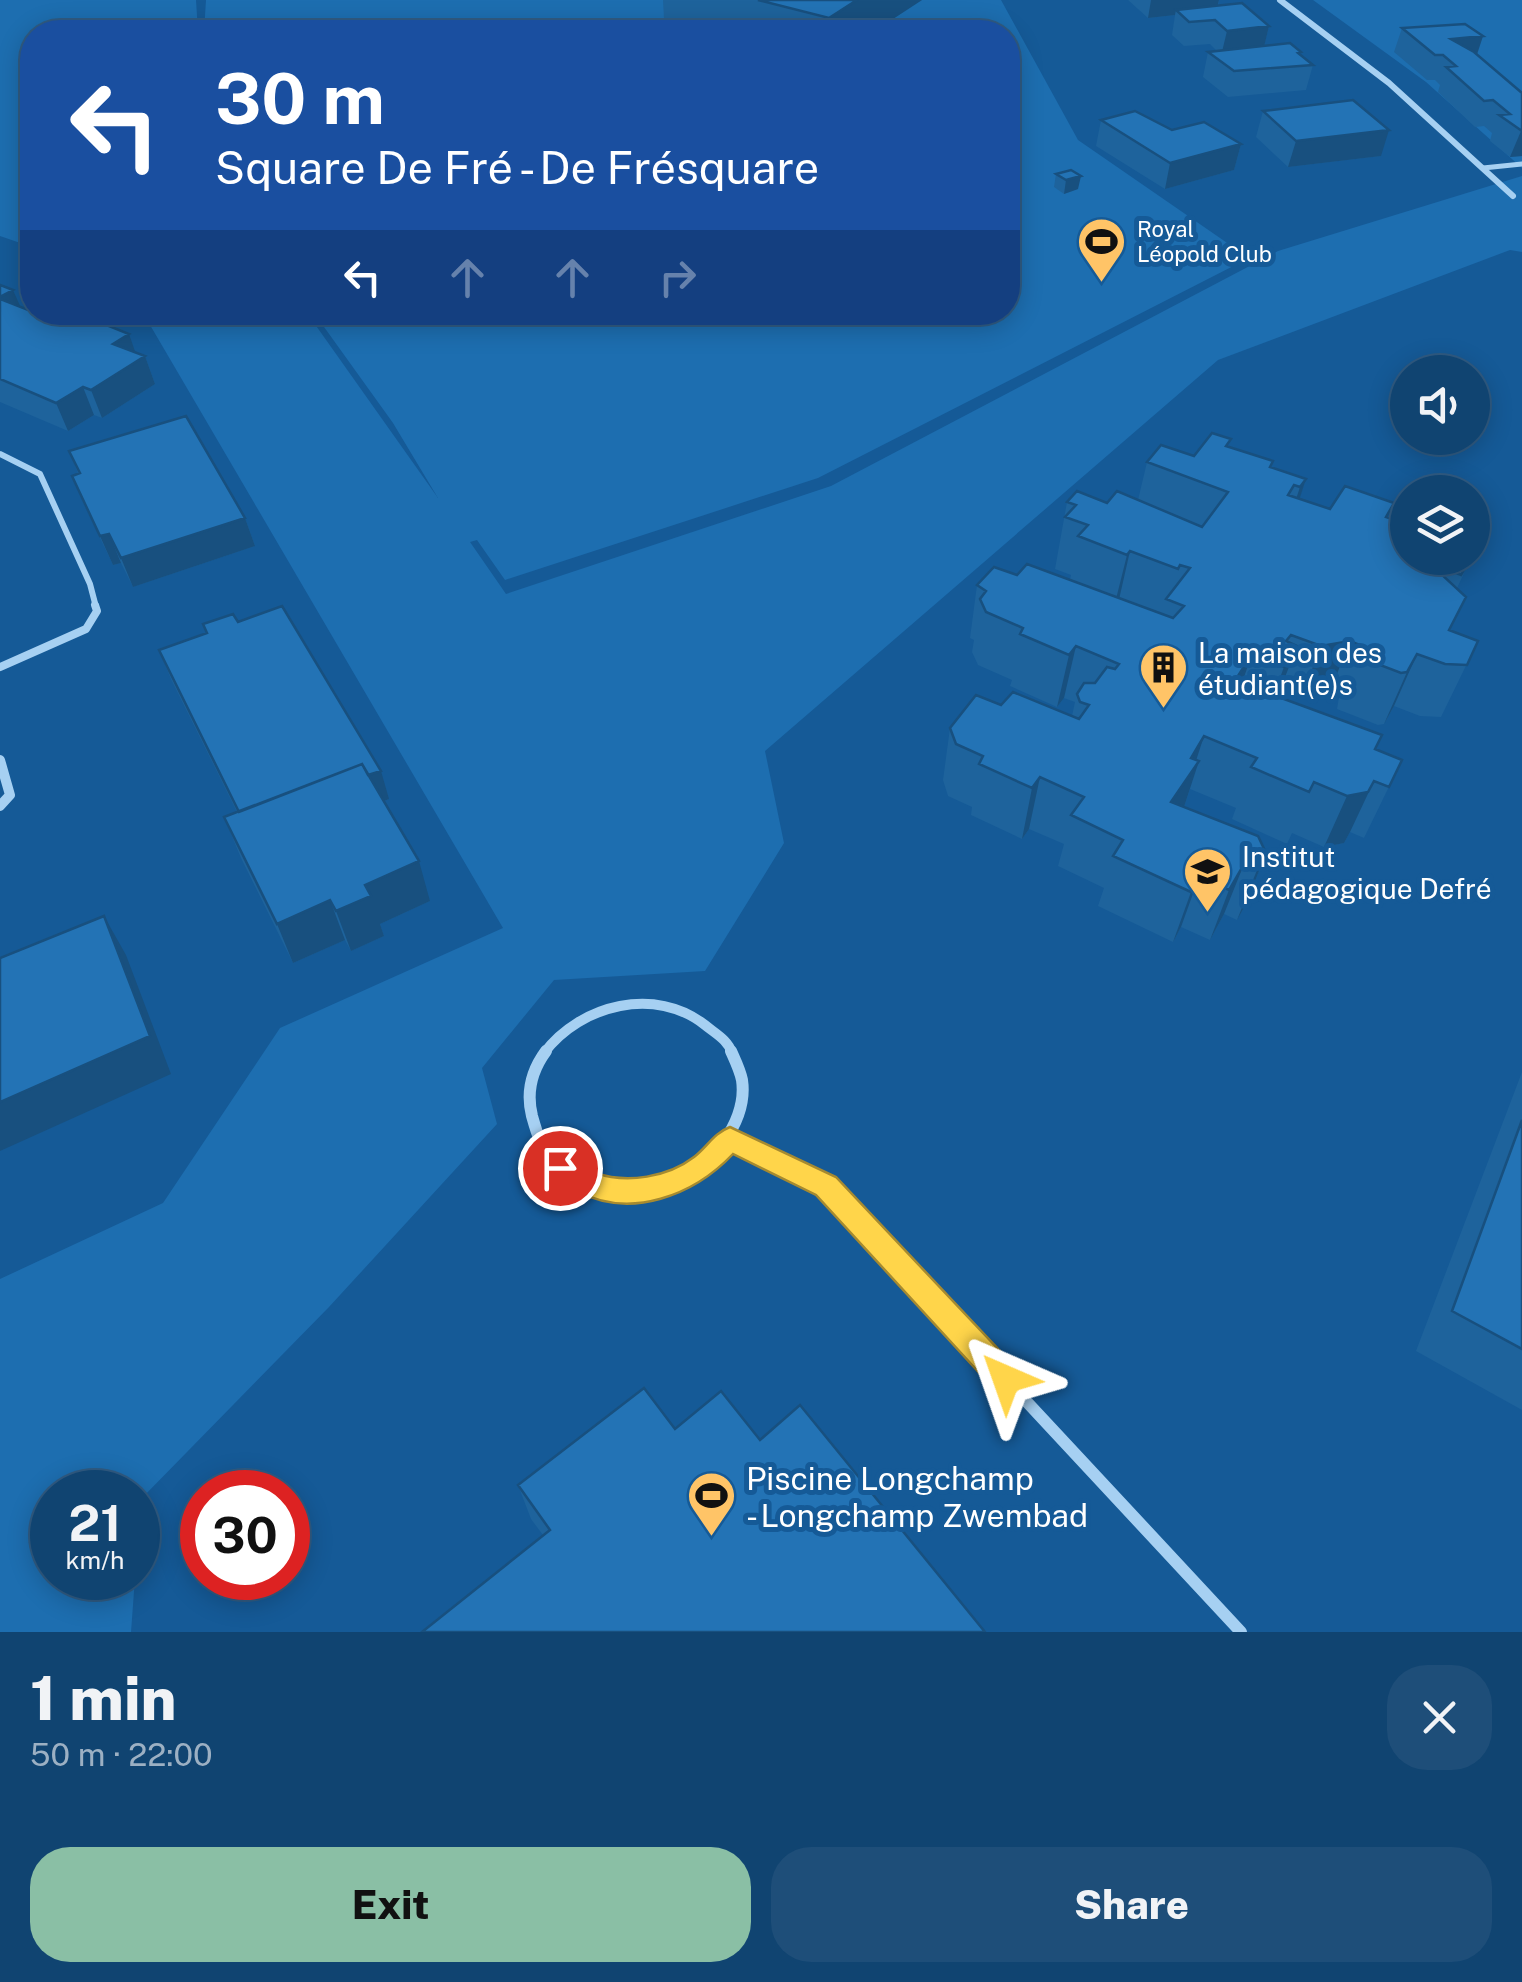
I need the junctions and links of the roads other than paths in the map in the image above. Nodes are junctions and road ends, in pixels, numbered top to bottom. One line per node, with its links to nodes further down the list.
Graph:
1 (1280, 0): 3 (street)
2 (1522, 164): 3 (lane)
3 (1483, 168): 4 (street)
4 (1513, 196)
5 (0, 454): 6 (lane)
6 (0, 667)
7 (0, 760): 8 (street)
8 (0, 806)
9 (730, 1139): 9 (street); 10 (street)
10 (1241, 1632)

